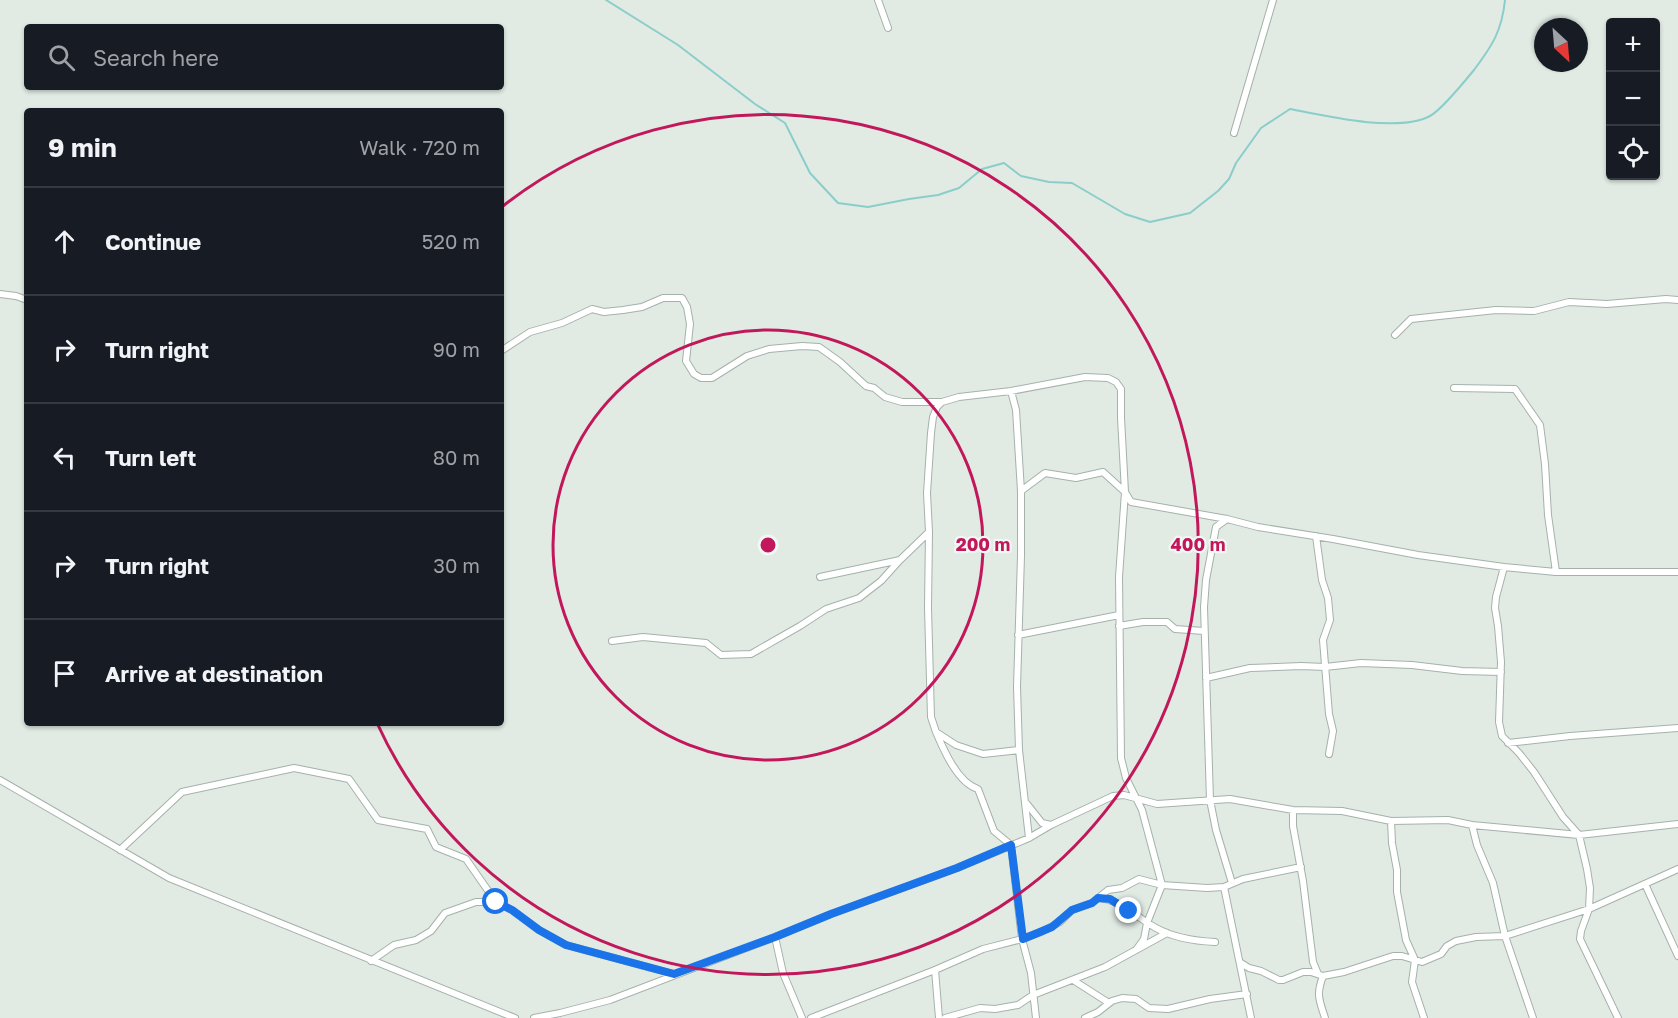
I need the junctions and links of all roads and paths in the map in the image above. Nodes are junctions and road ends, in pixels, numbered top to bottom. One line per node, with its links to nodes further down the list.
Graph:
1 (878, 0): 3 (street)
2 (1273, 0): 4 (street)
3 (888, 28)
4 (1234, 133)
5 (0, 294): 6 (street)
6 (24, 299)
7 (1678, 300): 8 (street)
8 (1395, 334)
9 (504, 349): 12 (street)
10 (1454, 388): 20 (street)
11 (1011, 391): 12 (street); 13 (street); 14 (street)
12 (942, 402): 16 (street)
13 (1021, 491): 14 (street); 26 (street)
14 (1125, 492): 15 (street); 23 (street)
15 (1227, 519): 17 (street); 25 (street)
16 (929, 532): 18 (street); 32 (street)
17 (1316, 536): 19 (street); 28 (street)
18 (900, 560): 22 (street); 27 (street)
19 (1504, 567): 20 (street); 29 (street)
20 (1556, 572): 21 (street)
21 (1678, 572)
22 (820, 577)
23 (1119, 615): 24 (street); 26 (street)
24 (1119, 626): 25 (street); 37 (street)
25 (1204, 631): 30 (street)
26 (1018, 635): 34 (street)
27 (612, 641)
28 (1325, 667): 29 (street); 30 (street); 35 (street)
29 (1501, 672): 33 (street)
30 (1206, 678): 38 (street)
31 (1678, 728): 33 (street)
32 (936, 732): 34 (street); 47 (street)
33 (1508, 743): 45 (street)
34 (1019, 750): 39 (street)
35 (1329, 754)
36 (0, 780): 48 (street)
37 (1136, 798): 38 (street); 43 (street); 53 (street)
38 (1210, 800): 40 (street); 51 (street)
39 (1026, 804): 43 (street); 46 (street)
40 (1293, 810): 41 (street); 49 (street)
41 (1391, 821): 44 (street); 66 (street)
42 (1678, 824): 45 (street)
43 (1052, 825): 46 (street)
44 (1472, 825): 45 (street); 60 (street)
45 (1579, 835): 57 (street)
46 (1029, 838): 47 (street)
47 (1011, 845): 61 (street); 62 (street)
48 (120, 850): 56 (street); 67 (street)
49 (1301, 867): 51 (street); 71 (street)
50 (1678, 869): 52 (street)
51 (1232, 883): 54 (street)
52 (1645, 884): 57 (street); 65 (street)
53 (1162, 885): 54 (street); 55 (street); 58 (street)
54 (1224, 886): 68 (street)
55 (1098, 898): 58 (street); 62 (street)
56 (496, 902): 67 (street); 70 (street)
57 (1589, 909): 60 (street); 88 (street)
58 (1147, 923): 59 (street); 64 (street)
59 (1167, 933): 63 (street); 64 (street)
60 (1505, 936): 66 (street); 87 (street)
61 (775, 937): 70 (street); 78 (street)
62 (1023, 939): 69 (street); 74 (street)
63 (1215, 942)
64 (1136, 950): 72 (street)
65 (1678, 955)
66 (1415, 960): 71 (street); 86 (street)
67 (371, 961): 76 (street)
68 (1241, 963): 71 (street); 73 (street)
69 (935, 970): 79 (street); 80 (street)
70 (674, 974): 77 (street)
71 (1321, 975): 85 (street)
72 (1073, 980): 74 (street); 75 (street)
73 (1247, 994): 75 (street); 84 (street)
74 (1034, 995): 81 (street); 82 (street)
75 (1109, 1003): 83 (street)
76 (515, 1018)
77 (534, 1018)
78 (802, 1018)
79 (811, 1018)
80 (939, 1018)
81 (945, 1018)
82 (1036, 1018)
83 (1085, 1018)
84 (1251, 1018)
85 (1325, 1018)
86 (1424, 1018)
87 (1533, 1018)
88 (1618, 1018)

